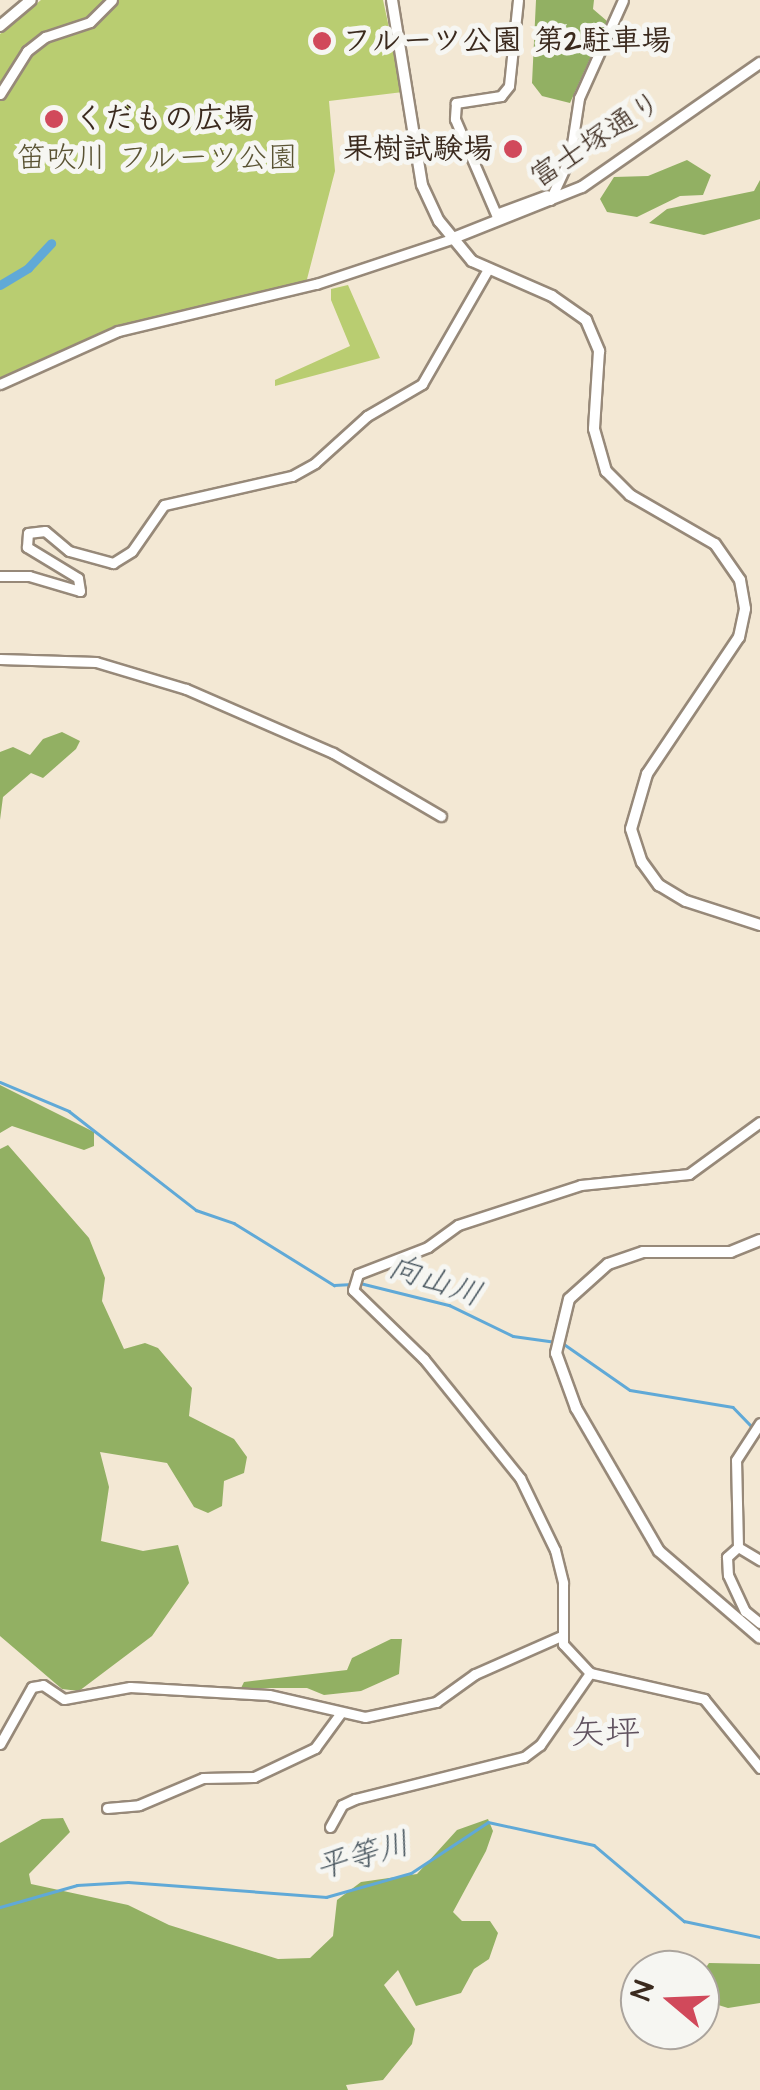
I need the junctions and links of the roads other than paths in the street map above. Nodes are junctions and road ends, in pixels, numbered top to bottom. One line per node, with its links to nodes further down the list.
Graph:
1 (31, 0): 6 (street)
2 (112, 0): 8 (street)
3 (392, 0): 10 (street)
4 (518, 0): 9 (street)
5 (623, 0): 9 (street)
6 (0, 26)
7 (760, 63): 9 (street, 富士塚通り)
8 (0, 94)
9 (549, 199): 10 (street, 富士塚通り)
10 (451, 240): 11 (street); 12 (street)
11 (487, 271): 13 (street); 16 (street)
12 (0, 384)
13 (0, 576)
14 (0, 659): 15 (street)
15 (441, 816)
16 (760, 925)
17 (760, 1122): 23 (street)
18 (760, 1240): 24 (street)
19 (760, 1423): 20 (street)
20 (738, 1547): 21 (street); 22 (street)
21 (760, 1560)
22 (760, 1623)
23 (561, 1636): 25 (street); 26 (street)
24 (760, 1638)
25 (590, 1673): 28 (street); 30 (street)
26 (340, 1714): 27 (street); 29 (street)
27 (0, 1744)
28 (760, 1768)
29 (106, 1808)
30 (330, 1827)

